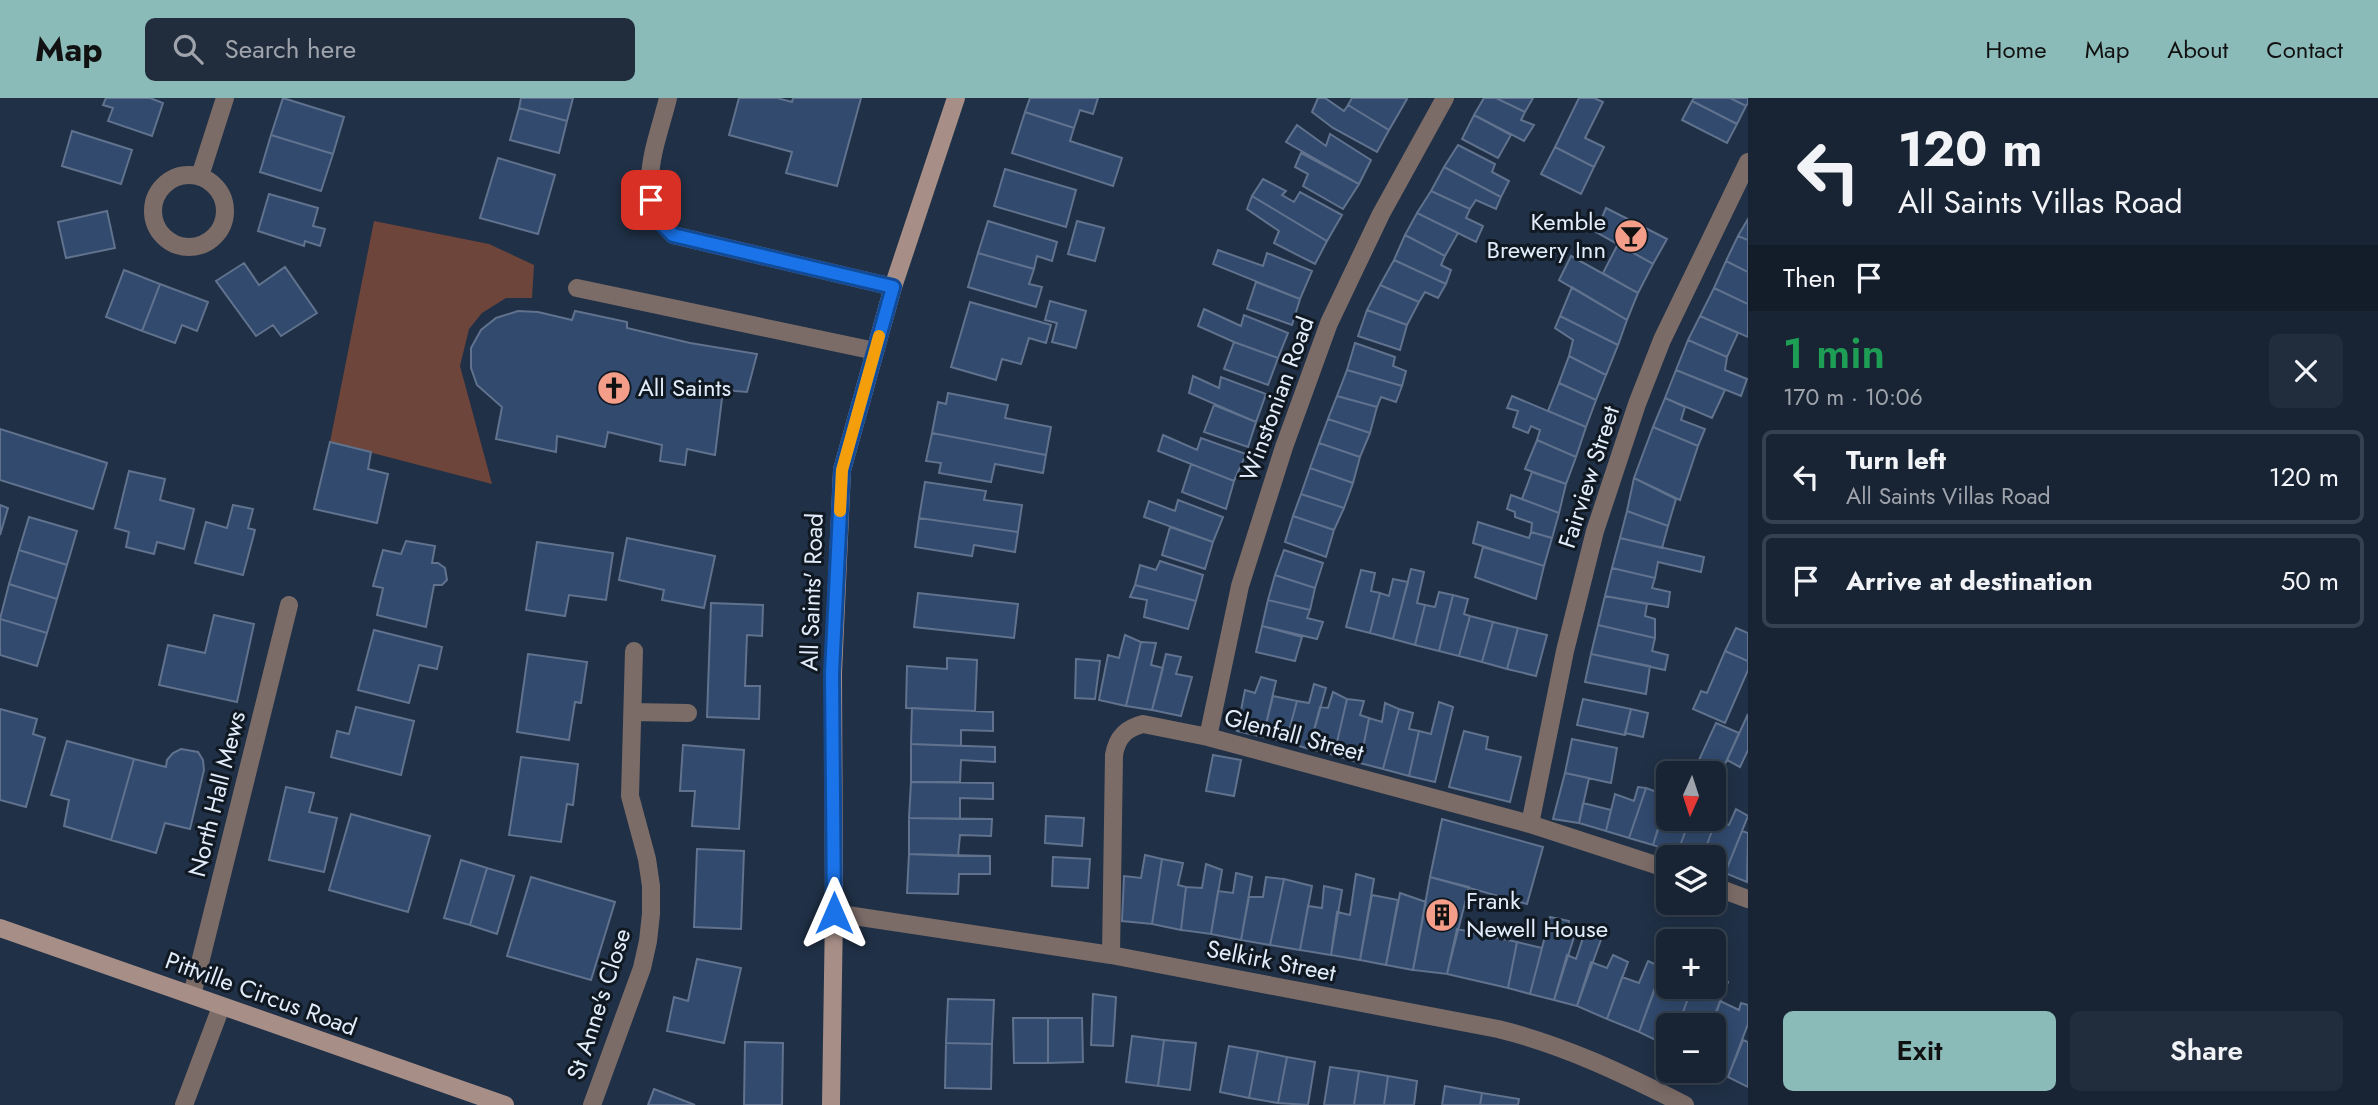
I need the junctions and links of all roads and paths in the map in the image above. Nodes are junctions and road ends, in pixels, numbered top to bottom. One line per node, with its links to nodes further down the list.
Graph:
1 (225, 98): 6 (street)
2 (668, 98): 7 (street)
3 (956, 98): 7 (street, All Saints' Road)
4 (1445, 98): 14 (street, Winstonian Road)
5 (1748, 162): 15 (street, Fairview Street)
6 (200, 177): 6 (street)
7 (893, 287): 9 (street, All Saints' Road)
8 (577, 288): 9 (street)
9 (875, 351): 19 (street, All Saints' Road)
10 (289, 605): 22 (street, North Hall Mews)
11 (634, 651): 12 (street, St Anne's Close)
12 (634, 712): 13 (street); 26 (street, St Anne's Close)
13 (688, 713)
14 (1208, 737): 15 (street, Glenfall Street); 21 (street, Glenfall Street)
15 (1530, 824): 16 (street, Glenfall Street)
16 (1656, 865)
17 (1726, 891): 18 (street)
18 (1748, 899)
19 (834, 913): 21 (street, Selkirk Street); 27 (street, All Saints' Road)
20 (0, 928): 22 (street, Pittville Circus Road)
21 (1111, 956): 28 (street, Selkirk Street)
22 (192, 995): 23 (street, Pittville Circus Road)
23 (220, 1007): 24 (street, Pittville Circus Road); 25 (street)
24 (501, 1104)
25 (184, 1105)
26 (592, 1105)
27 (831, 1105)
28 (1685, 1105)

